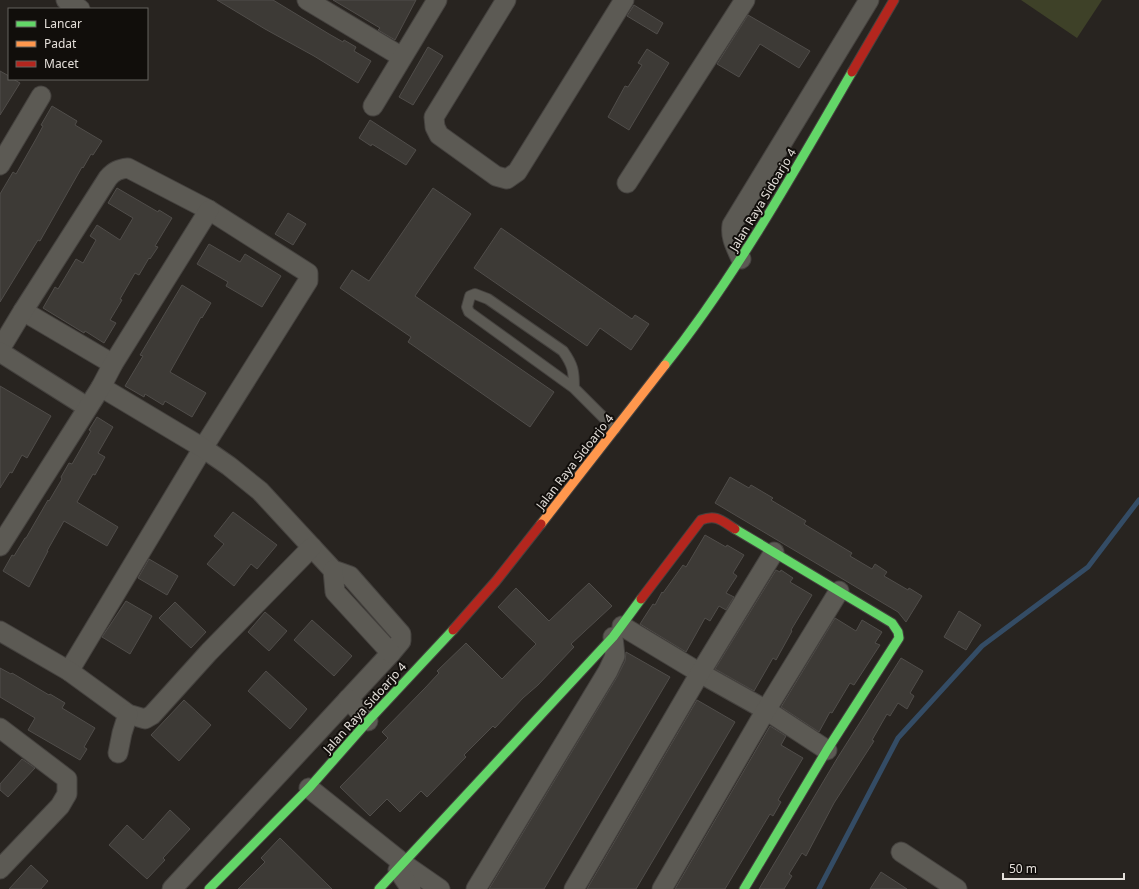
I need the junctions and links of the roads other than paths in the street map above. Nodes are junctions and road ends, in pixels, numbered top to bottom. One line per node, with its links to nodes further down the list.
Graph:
1 (66, 0): 9 (street)
2 (307, 0): 10 (street)
3 (437, 0): 10 (street)
4 (506, 0): 5 (street)
5 (624, 0)
6 (745, 0): 14 (street)
7 (867, 1): 8 (street); 16 (street)
8 (890, 7): 16 (street, Jalan Raya Sidoarjo 4)
9 (78, 8)
10 (402, 57): 12 (street)
11 (41, 96): 13 (street)
12 (373, 106)
13 (0, 165)
14 (626, 183)
15 (209, 210): 17 (street); 19 (street); 24 (street)
16 (741, 259): 23 (street, Jalan Raya Sidoarjo 4)
17 (23, 311): 18 (street); 19 (street)
18 (0, 351): 22 (street)
19 (113, 364): 20 (street)
20 (101, 387): 22 (street); 24 (street)
21 (574, 388): 21 (lane); 23 (lane)
22 (87, 407): 25 (street)
23 (615, 429): 36 (street, Jalan Raya Sidoarjo 4)
24 (203, 448): 26 (street); 31 (street)
25 (0, 546)
26 (312, 548): 33 (street); 35 (street)
27 (774, 552): 28 (street); 30 (street); 32 (street)
28 (839, 591): 34 (street); 38 (street)
29 (0, 631): 31 (street)
30 (617, 632): 32 (street); 42 (street); 49 (street)
31 (69, 672): 35 (street)
32 (700, 673): 34 (street); 50 (street)
33 (348, 699): 36 (street); 44 (street)
34 (766, 710): 38 (street); 51 (street)
35 (128, 714): 39 (street)
36 (368, 721): 40 (street, Jalan Raya Sidoarjo 4)
37 (0, 728): 43 (street)
38 (827, 750): 52 (street)
39 (118, 753)
40 (309, 788): 42 (street); 45 (street, Jalan Raya Sidoarjo 4)
41 (901, 852): 53 (street)
42 (401, 867): 46 (street); 47 (street); 48 (street)
43 (0, 870)
44 (172, 889)
45 (209, 889)
46 (379, 889)
47 (412, 889)
48 (440, 889)
49 (476, 889)
50 (574, 889)
51 (662, 889)
52 (744, 889)
53 (956, 889)

